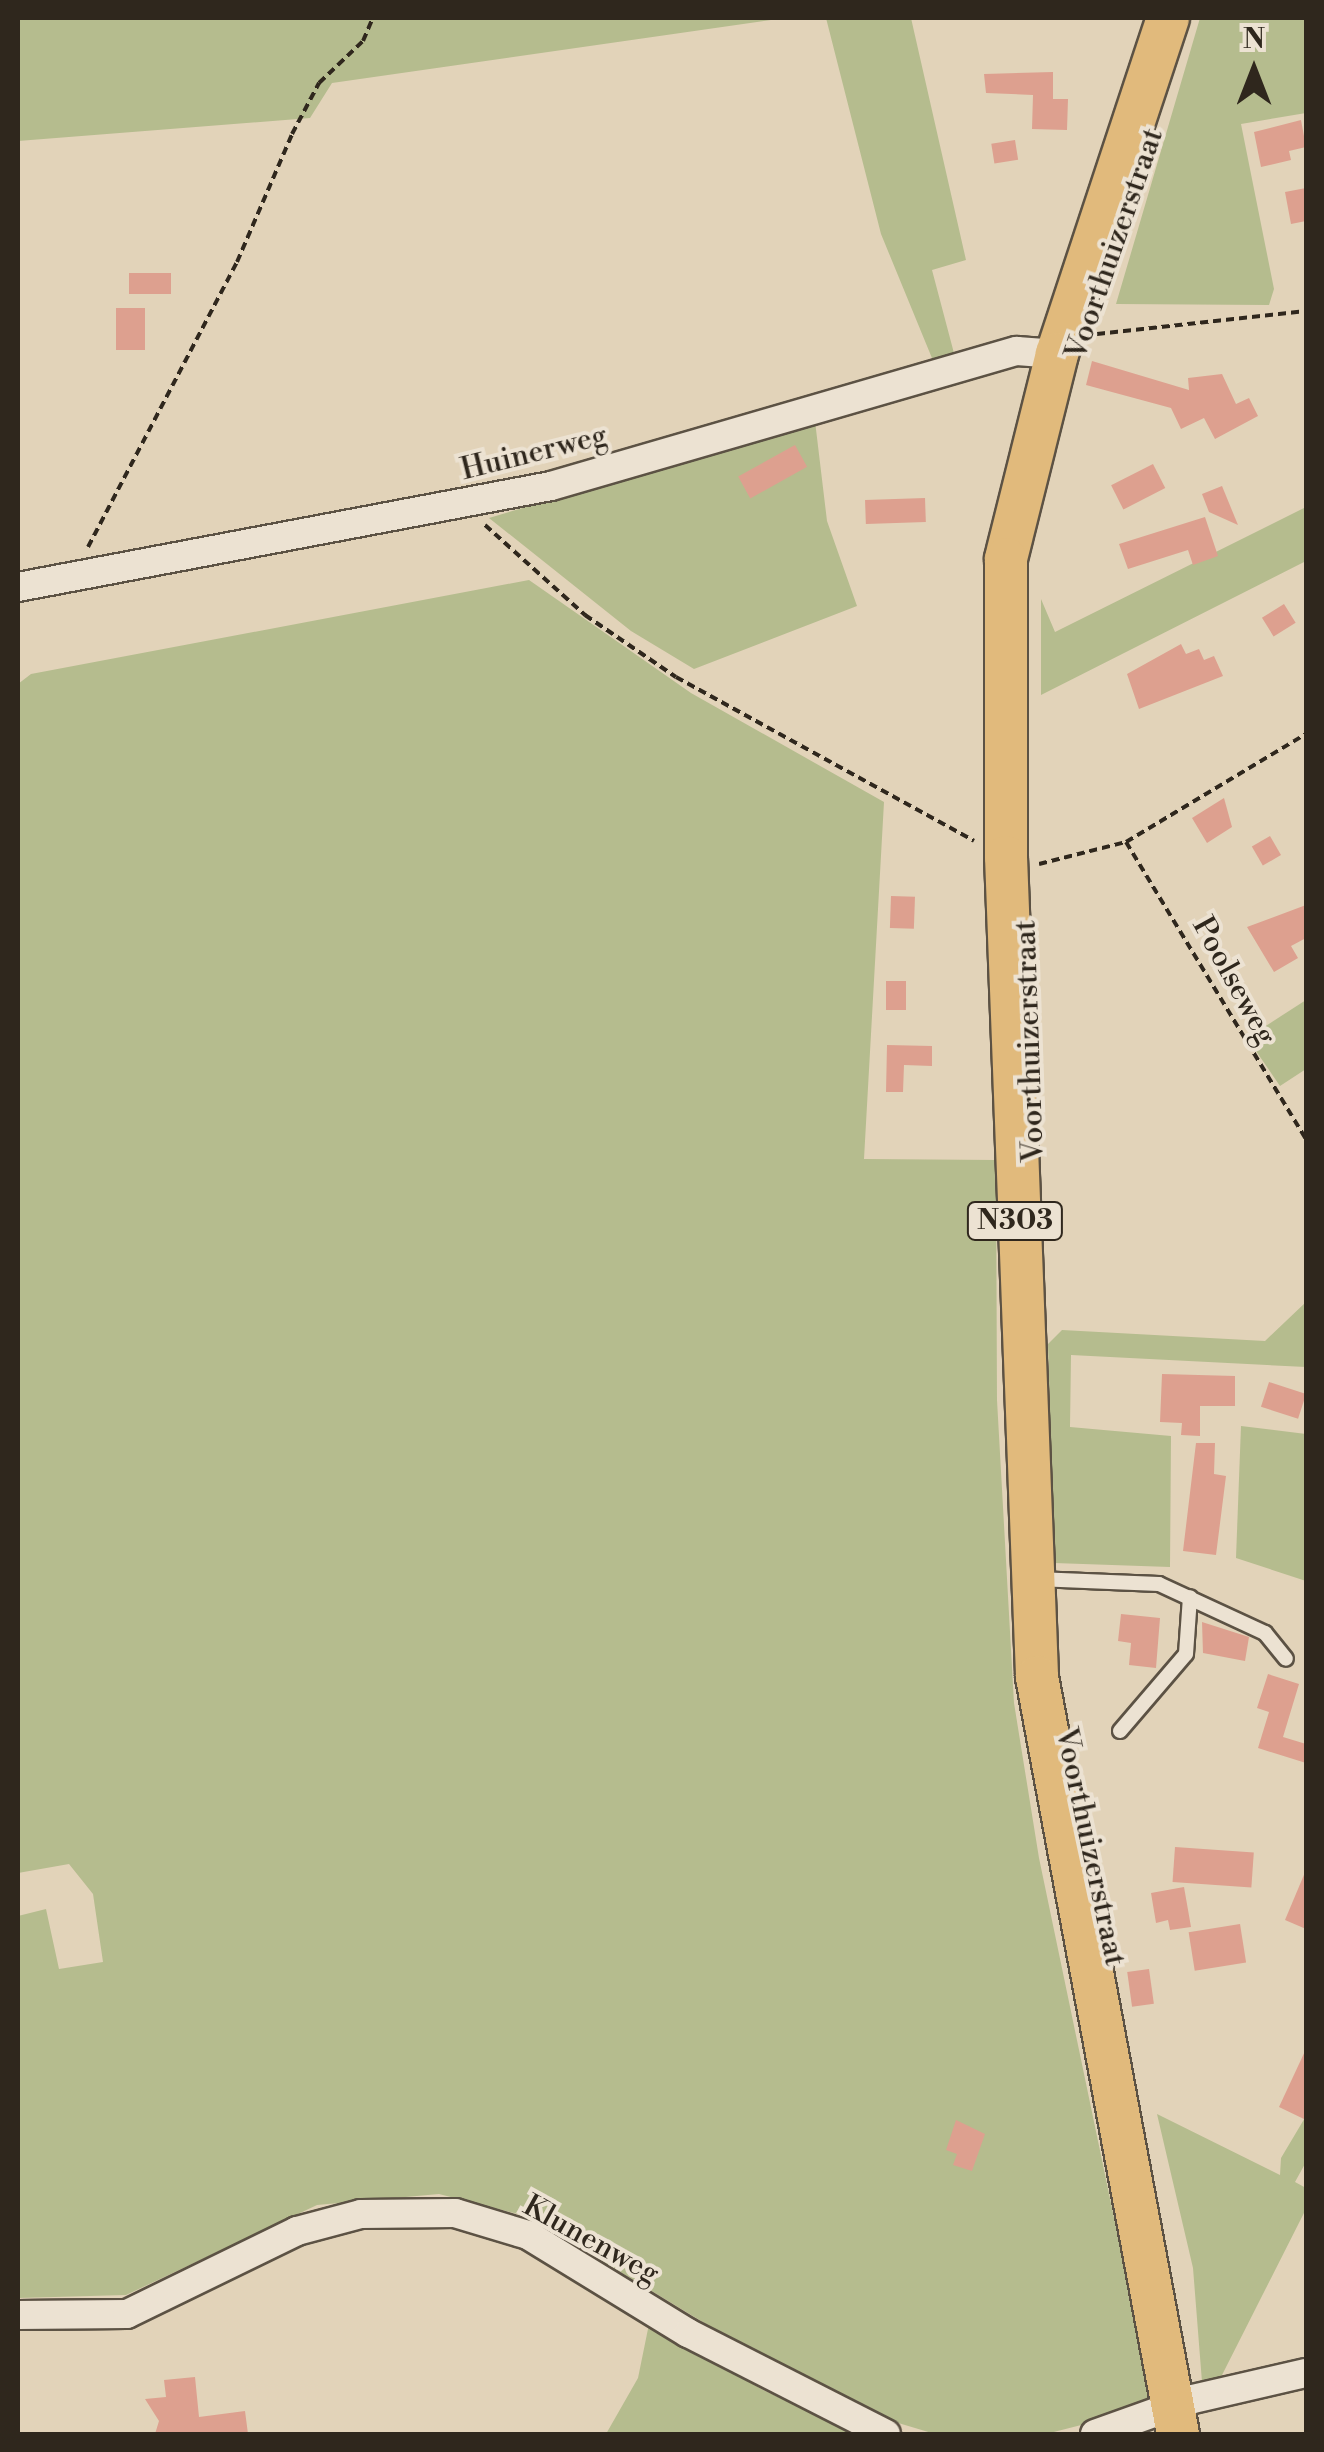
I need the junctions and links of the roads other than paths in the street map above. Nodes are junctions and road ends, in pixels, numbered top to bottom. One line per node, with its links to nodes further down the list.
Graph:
1 (1168, 18): 2 (main road, Voorthuizerstraat / N303)
2 (1068, 341): 3 (street, Huinerweg); 4 (main road, Voorthuizerstraat / N303)
3 (18, 587)
4 (1030, 1579): 5 (lane); 10 (main road, Voorthuizerstraat / N303)
5 (1190, 1596): 6 (lane); 7 (lane)
6 (1286, 1659)
7 (1120, 1730)
8 (18, 2315): 11 (street, Klunenweg)
9 (1306, 2373): 10 (street)
10 (1176, 2422): 12 (street)
11 (886, 2434)
12 (1095, 2434)

